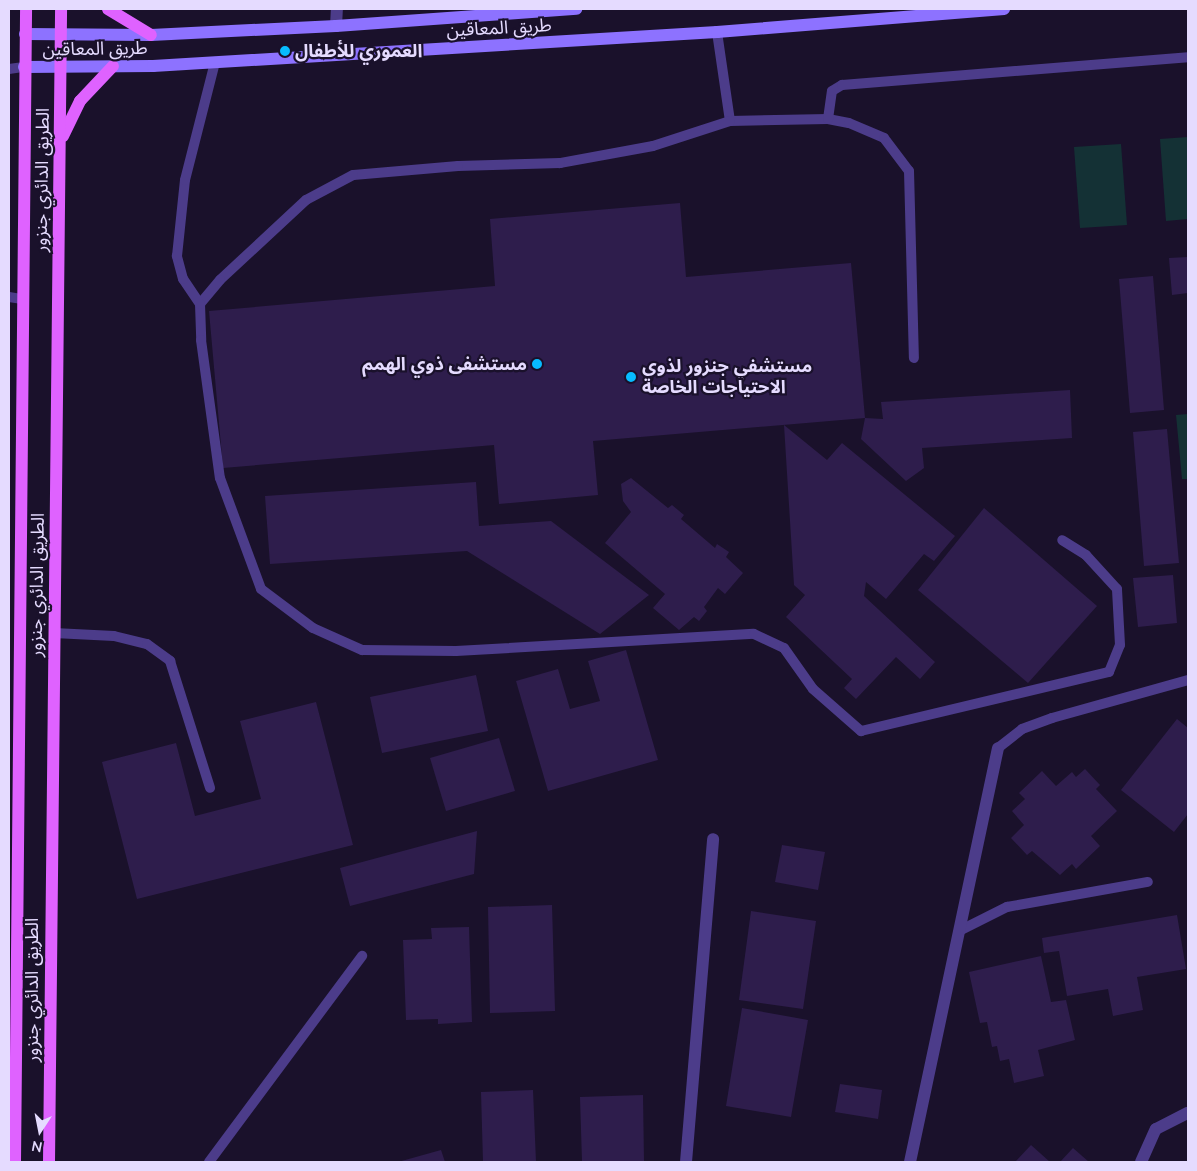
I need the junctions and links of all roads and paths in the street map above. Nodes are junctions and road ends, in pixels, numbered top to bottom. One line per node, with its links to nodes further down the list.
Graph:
1 (26, 9): 9 (main road, الطريق الدائري جنزور)
2 (61, 9): 10 (main road, الطريق الدائري جنزور)
3 (108, 9): 11 (main road)
4 (337, 9): 7 (street)
5 (576, 9): 7 (street, طريق المعاقين)
6 (1004, 9): 8 (street, طريق المعاقين)
7 (336, 26): 11 (street, طريق المعاقين)
8 (717, 32): 13 (street, طريق المعاقين); 19 (lane)
9 (25, 34): 10 (street, طريق المعاقين); 15 (main road, الطريق الدائري جنزور)
10 (61, 34): 11 (street, طريق المعاقين); 16 (main road, الطريق الدائري جنزور)
11 (151, 35)
12 (1188, 57): 18 (lane)
13 (215, 62): 14 (street, طريق المعاقين); 22 (lane)
14 (113, 66): 16 (street, طريق المعاقين); 20 (main road)
15 (24, 67): 16 (street, طريق المعاقين); 17 (lane); 21 (main road, الطريق الدائري جنزور)
16 (62, 67): 20 (main road, الطريق الدائري جنزور)
17 (9, 69)
18 (828, 119): 19 (lane); 23 (lane)
19 (730, 121): 22 (lane)
20 (60, 145): 25 (main road, الطريق الدائري جنزور)
21 (15, 298): 34 (main road, الطريق الدائري جنزور)
22 (200, 304): 24 (lane)
23 (914, 358)
24 (1062, 540)
25 (54, 633): 28 (lane); 35 (main road, الطريق الدائري جنزور)
26 (1188, 680): 27 (lane)
27 (998, 748): 31 (street)
28 (210, 788)
29 (713, 839): 37 (street)
30 (1148, 882): 31 (lane)
31 (959, 931): 38 (street)
32 (362, 956): 36 (lane)
33 (1188, 1113): 39 (street)
34 (14, 1162)
35 (48, 1162)
36 (209, 1162)
37 (686, 1162)
38 (910, 1162)
39 (1140, 1162)

